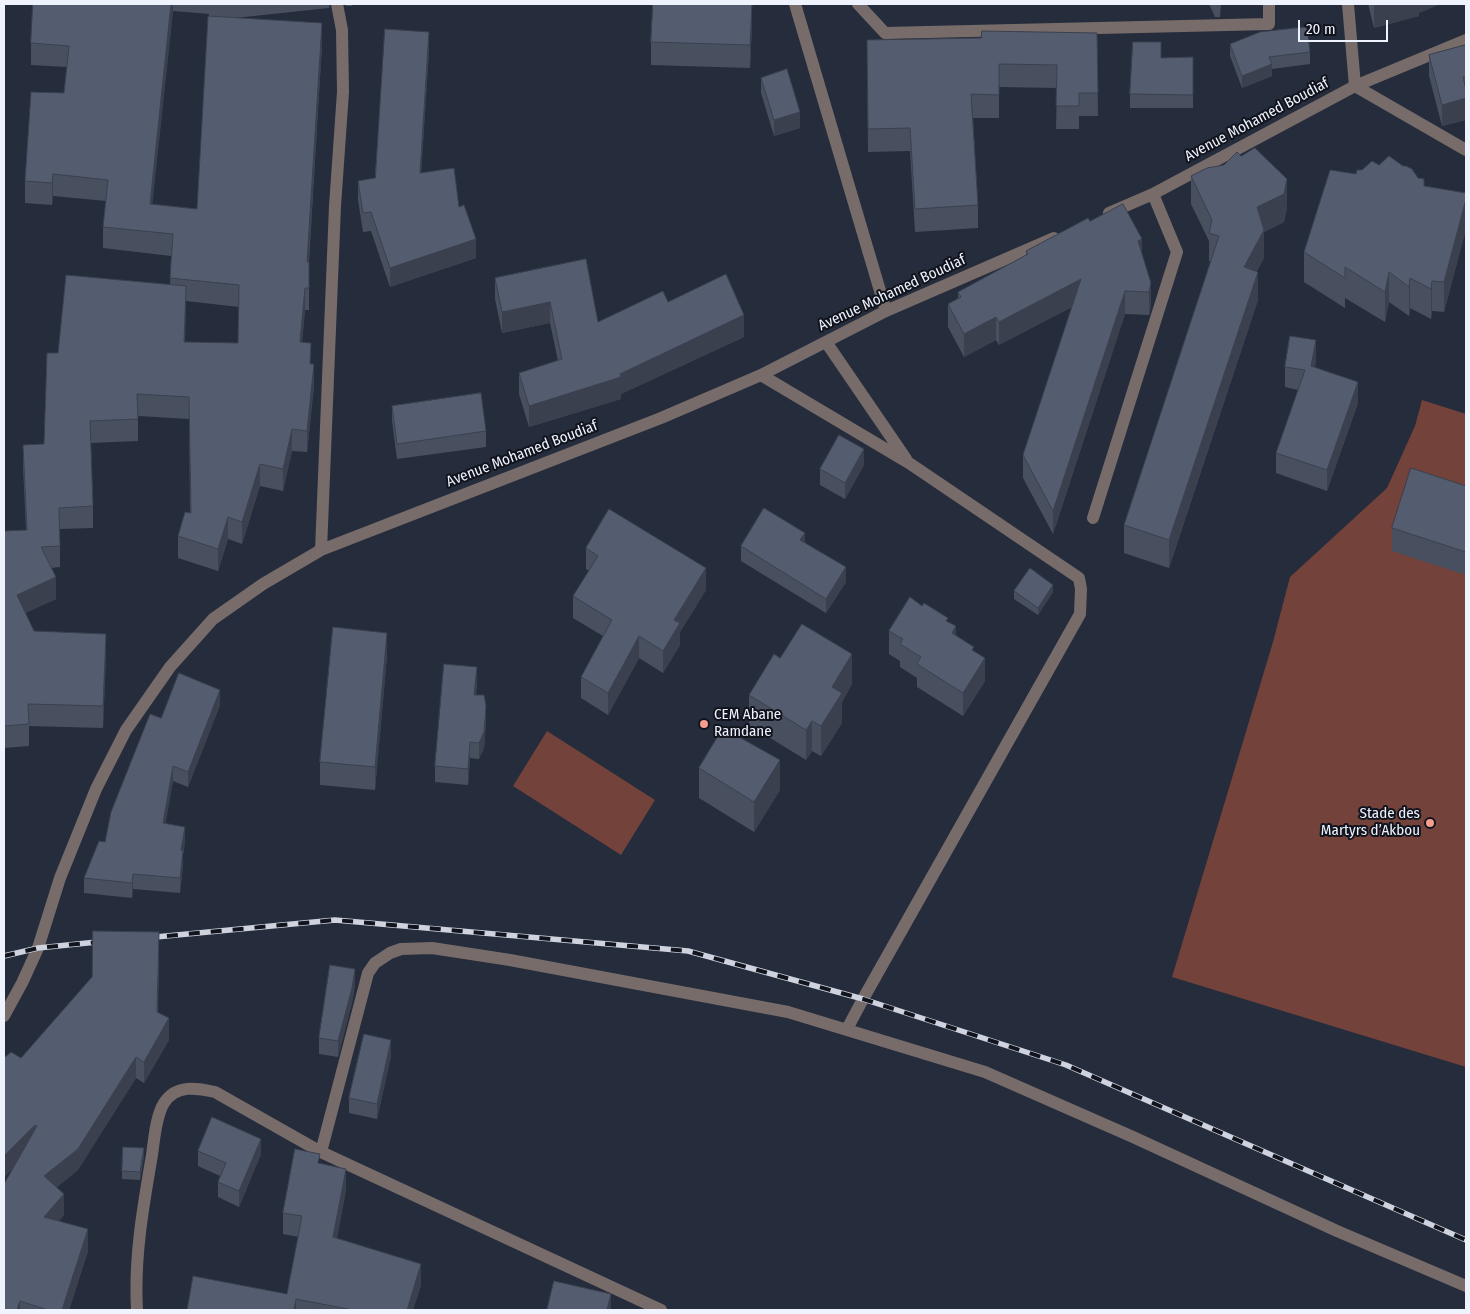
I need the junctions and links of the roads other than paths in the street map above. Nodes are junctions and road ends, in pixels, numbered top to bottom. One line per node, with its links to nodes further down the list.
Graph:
1 (336, 4): 17 (street)
2 (794, 4): 12 (street)
3 (858, 4): 4 (street)
4 (1269, 4)
5 (1348, 4): 7 (street)
6 (1466, 40): 7 (street, Avenue Mohamed Boudiaf)
7 (1355, 86): 8 (street); 9 (street, Avenue Mohamed Boudiaf)
8 (1466, 150)
9 (1153, 194): 10 (street, Avenue Mohamed Boudiaf); 16 (street)
10 (1099, 218)
11 (1064, 233): 12 (street, Avenue Mohamed Boudiaf)
12 (886, 311): 13 (street, Avenue Mohamed Boudiaf)
13 (826, 342): 14 (street, Avenue Mohamed Boudiaf); 15 (street)
14 (761, 375): 15 (street); 17 (street, Avenue Mohamed Boudiaf)
15 (909, 463): 19 (street)
16 (1093, 518)
17 (321, 550): 18 (street, Avenue Mohamed Boudiaf)
18 (4, 1016)
19 (848, 1029): 20 (street); 21 (street)
20 (321, 1152): 22 (street); 23 (street)
21 (1466, 1286)
22 (137, 1310)
23 (661, 1310)

